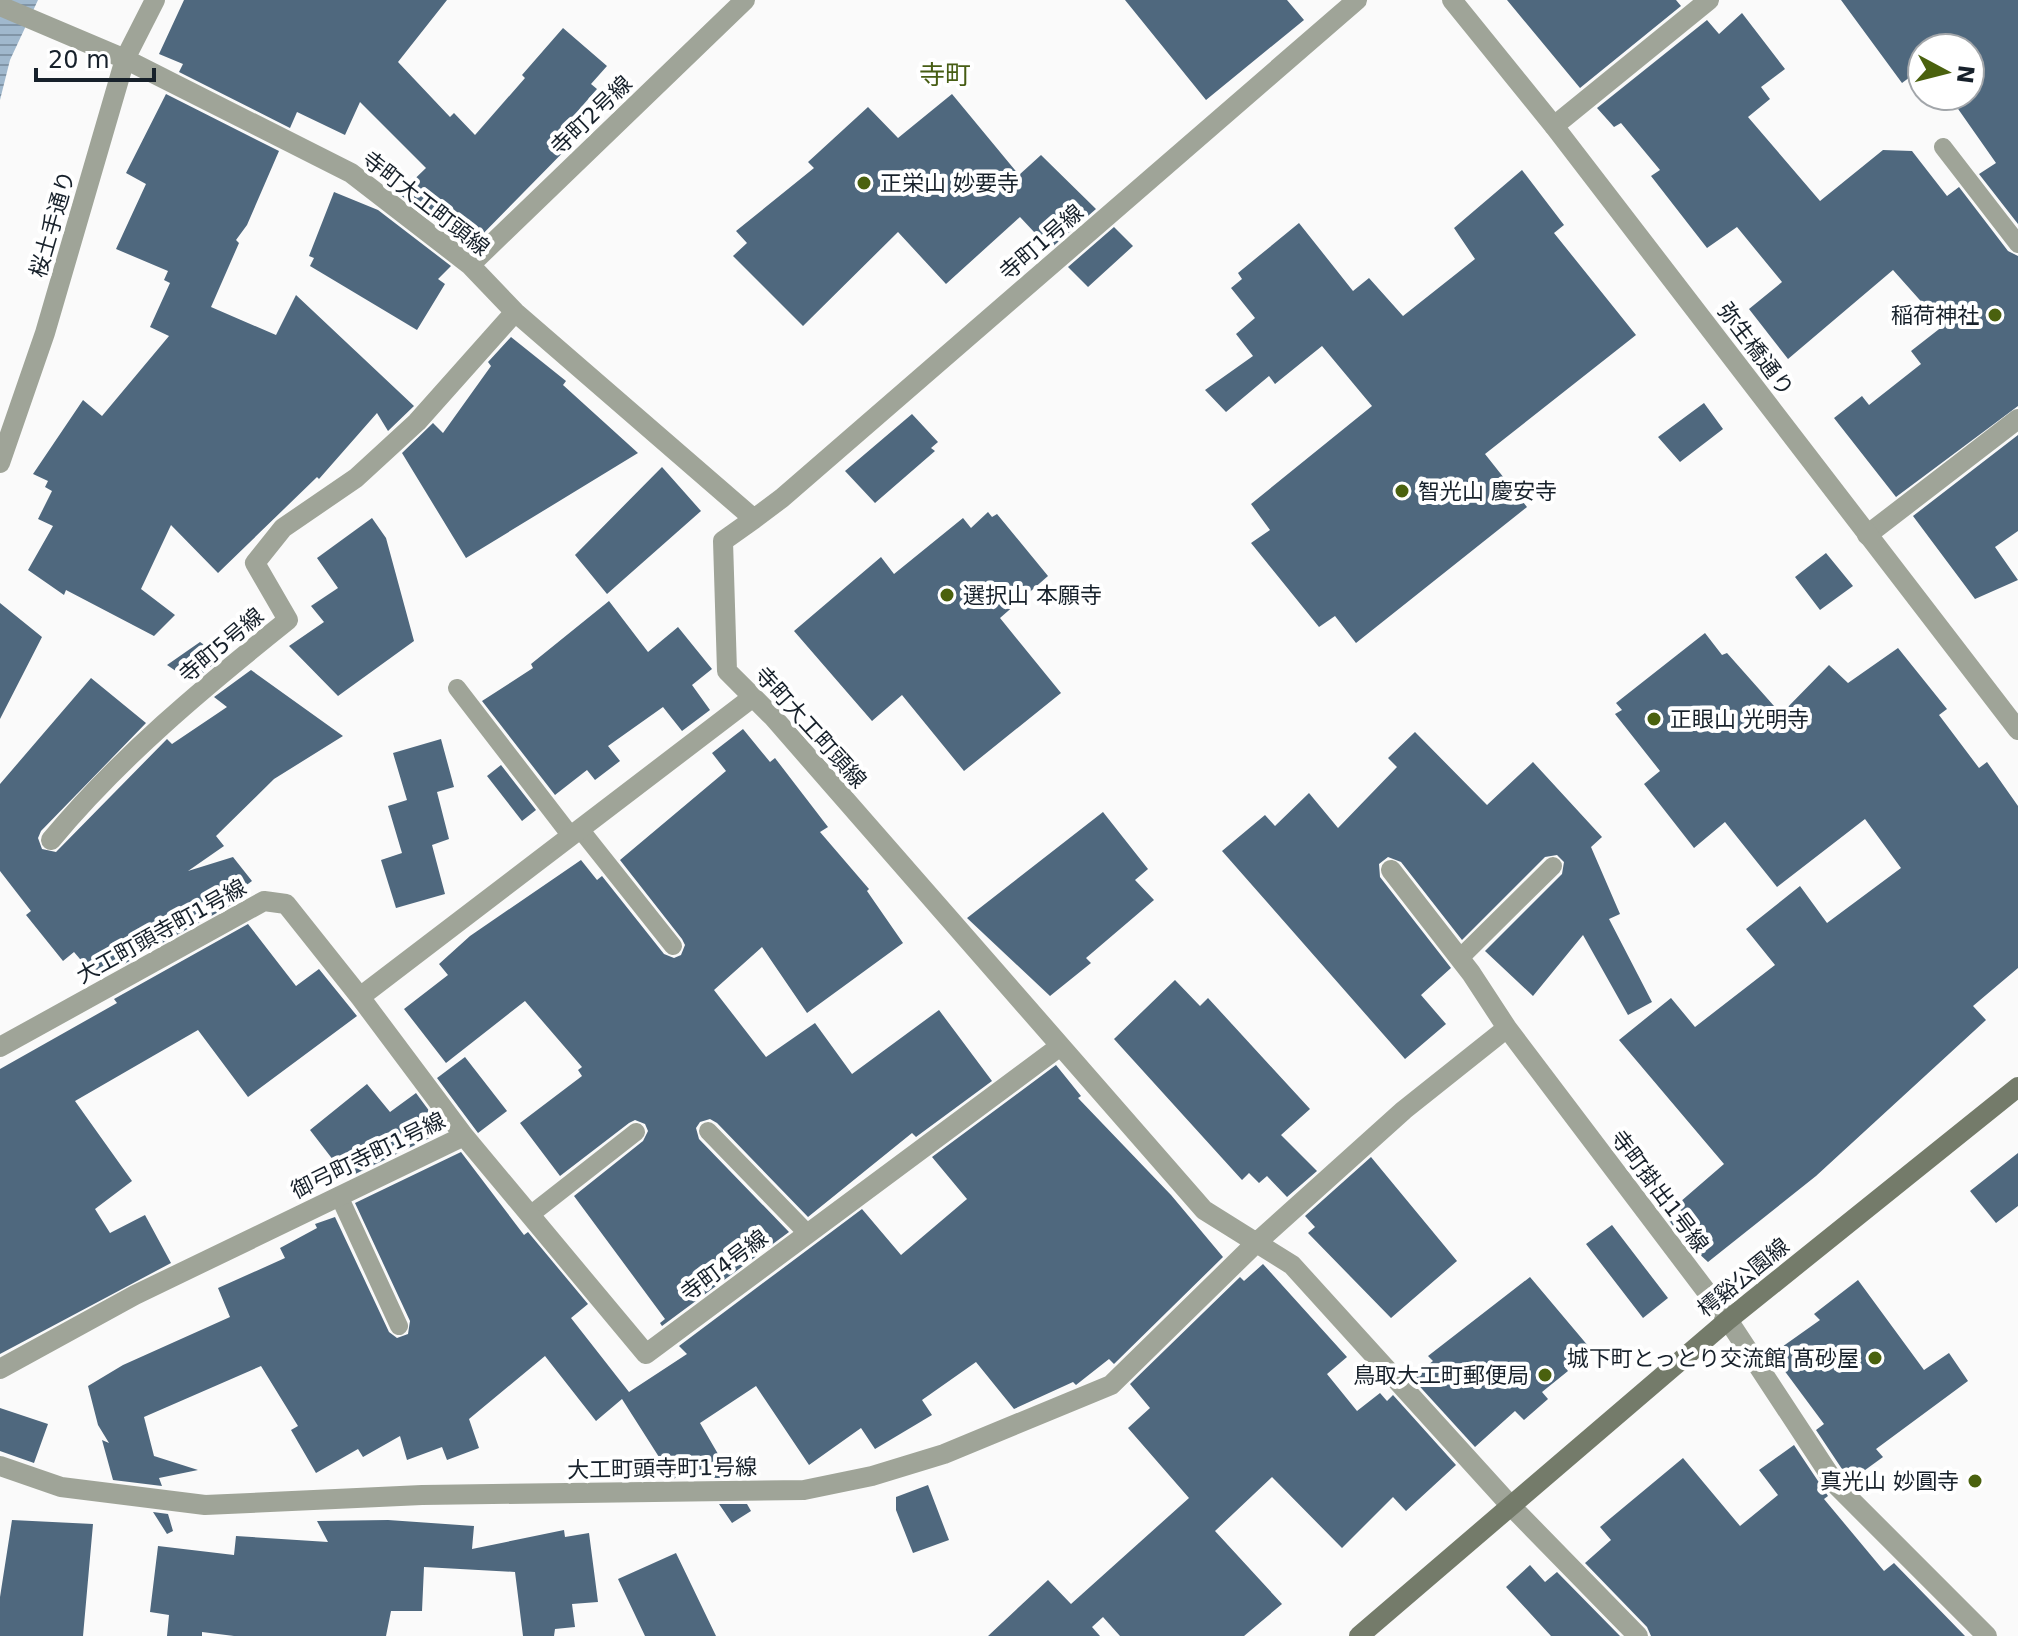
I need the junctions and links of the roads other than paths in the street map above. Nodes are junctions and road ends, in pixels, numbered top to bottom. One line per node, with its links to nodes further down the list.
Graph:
1 (155, 0): 7 (street, 桜土手通り)
2 (745, 0): 11 (street, 寺町2号線)
3 (1357, 0): 15 (street, 寺町1号線)
4 (1452, 0): 8 (street, 弥生橋通り)
5 (1709, 0): 8 (street)
6 (0, 6): 7 (street, 寺町大工町頭線)
7 (125, 59): 11 (street, 寺町大工町頭線); 14 (street, 桜土手通り)
8 (1554, 126): 16 (street, 弥生橋通り)
9 (1943, 147): 10 (lane)
10 (2018, 244)
11 (470, 265): 12 (street, 寺町大工町頭線)
12 (515, 312): 15 (street, 寺町大工町頭線); 21 (street, 寺町5号線)
13 (2018, 419): 16 (street)
14 (0, 463)
15 (754, 519): 18 (street, 寺町大工町頭線)
16 (1867, 535): 19 (street, 弥生橋通り)
17 (457, 688): 20 (lane)
18 (753, 697): 20 (street); 29 (street, 寺町大工町頭線)
19 (2018, 730)
20 (575, 833): 24 (lane); 26 (street)
21 (51, 840)
22 (1553, 866): 25 (lane)
23 (1391, 870): 25 (street, 寺町掛出1号線)
24 (673, 946)
25 (1460, 958): 27 (street, 寺町掛出1号線)
26 (360, 997): 28 (street, 大工町頭寺町1号線); 33 (street, 御弓町寺町1号線)
27 (1507, 1028): 37 (street); 38 (street, 寺町掛出1号線)
28 (0, 1047)
29 (1059, 1047): 36 (street, 寺町4号線); 37 (street, 寺町大工町頭線)
30 (2018, 1087): 38 (main road, 樗谿公園線)
31 (708, 1131): 36 (lane)
32 (636, 1132): 35 (lane)
33 (464, 1136): 34 (street, 御弓町寺町1号線); 35 (street, 寺町4号線)
34 (339, 1196): 39 (lane); 40 (street, 御弓町寺町1号線)
35 (530, 1215): 36 (street, 寺町4号線)
36 (807, 1233)
37 (1255, 1244): 41 (street, 大工町頭寺町1号線); 42 (street, 寺町大工町頭線)
38 (1728, 1320): 42 (main road, 樗谿公園線); 45 (street, 寺町掛出1号線)
39 (399, 1326)
40 (0, 1369)
41 (0, 1466)
42 (1510, 1505): 43 (main road, 樗谿公園線); 44 (street, 寺町大工町頭線)
43 (1359, 1636)
44 (1638, 1636)
45 (1987, 1636)

